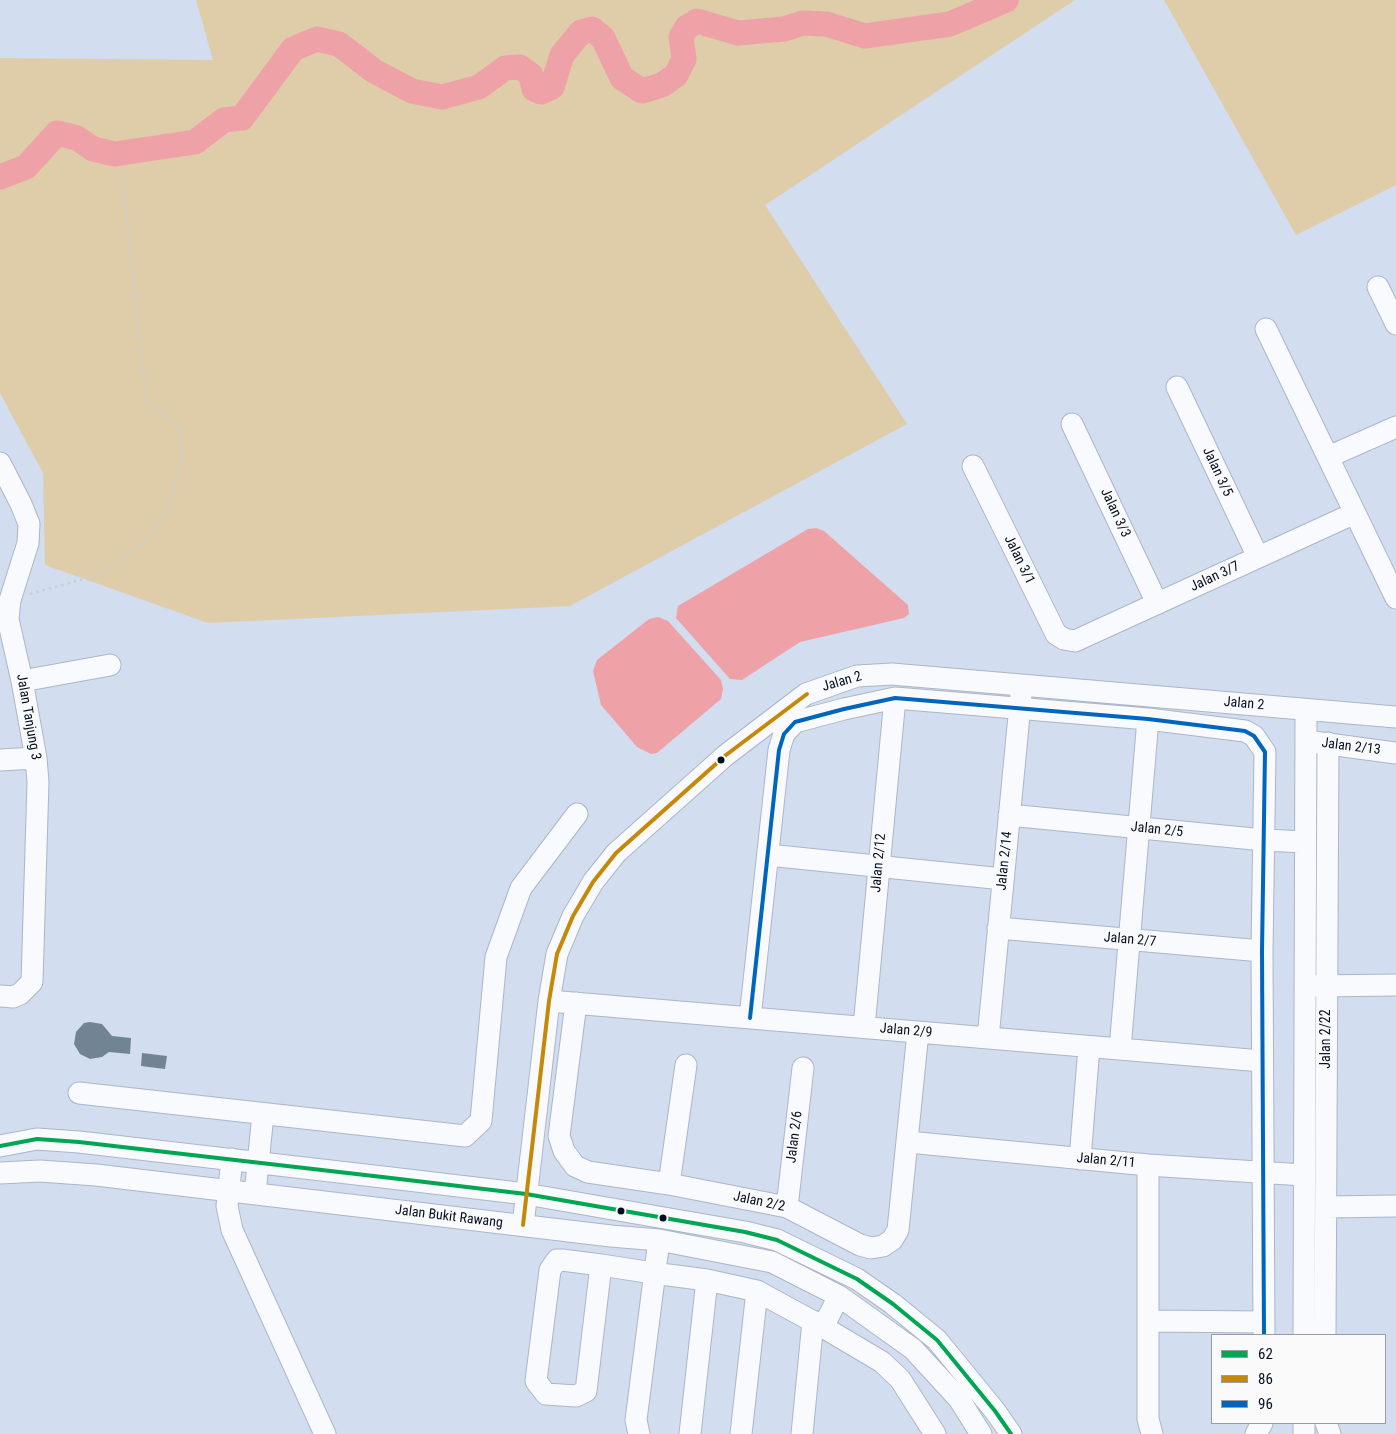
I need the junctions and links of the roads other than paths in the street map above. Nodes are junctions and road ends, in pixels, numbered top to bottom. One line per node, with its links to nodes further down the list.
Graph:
1 (1378, 286): 2 (street)
2 (1396, 324)
3 (1266, 329): 7 (street)
4 (1177, 387): 11 (street, Jalan 3/5)
5 (1072, 424): 13 (street, Jalan 3/3)
6 (1396, 427): 7 (street)
7 (1328, 457): 10 (street)
8 (0, 464): 14 (street, Jalan Tanjung 3)
9 (973, 466): 15 (street, Jalan 3/1)
10 (1355, 513): 11 (street, Jalan 3/7); 12 (street)
11 (1258, 557): 13 (street, Jalan 3/7)
12 (1396, 598)
13 (1157, 603): 15 (street, Jalan 3/7)
14 (6, 605): 17 (street, Jalan Tanjung 3)
15 (1075, 640)
16 (110, 666): 17 (street)
17 (22, 681): 27 (street, Jalan Tanjung 3)
18 (1022, 685): 20 (street, Jalan 2/14); 21 (street, Jalan 2); 44 (street, Jalan 2)
19 (895, 698): 20 (street); 34 (street); 35 (street, Jalan 2/12)
20 (1019, 709): 23 (street); 30 (street, Jalan 2/14)
21 (1306, 710): 22 (street, Jalan 2); 24 (street)
22 (1396, 717)
23 (1148, 720): 31 (street); 32 (street)
24 (1306, 742): 25 (street, Jalan 2/13); 33 (street)
25 (1328, 743): 26 (street, Jalan 2/13); 42 (street, Jalan 2/22)
26 (1396, 753)
27 (36, 758): 28 (street); 43 (street, Jalan Tanjung 3)
28 (0, 760)
29 (577, 814): 56 (street)
30 (1009, 815): 31 (street, Jalan 2/5); 36 (street, Jalan 2/14)
31 (1139, 828): 32 (street, Jalan 2/5); 38 (street)
32 (1264, 840): 33 (street, Jalan 2/5); 39 (street)
33 (1305, 842): 41 (street)
34 (768, 855): 35 (street); 46 (street)
35 (878, 868): 36 (street); 47 (street, Jalan 2/12)
36 (1003, 879): 37 (street, Jalan 2/14)
37 (998, 928): 38 (street, Jalan 2/7); 49 (street, Jalan 2/14)
38 (1130, 940): 39 (street, Jalan 2/7); 51 (street)
39 (1262, 951): 52 (street)
40 (1396, 985): 42 (street)
41 (1305, 986): 42 (street); 66 (street)
42 (1327, 986): 74 (street, Jalan 2/22)
43 (0, 996)
44 (549, 1001): 45 (street, Jalan 2/9); 71 (street, Jalan 2)
45 (576, 1003): 46 (street, Jalan 2/9); 68 (street, Jalan 2/2)
46 (750, 1018): 47 (street, Jalan 2/9)
47 (864, 1028): 48 (street, Jalan 2/9)
48 (918, 1032): 49 (street, Jalan 2/9); 58 (street, Jalan 2/2)
49 (988, 1038): 50 (street, Jalan 2/9)
50 (1089, 1046): 51 (street, Jalan 2/9); 61 (street)
51 (1120, 1049): 52 (street, Jalan 2/9)
52 (1262, 1061): 65 (street)
53 (686, 1065): 68 (street)
54 (803, 1068): 73 (street, Jalan 2/6)
55 (79, 1093): 56 (street)
56 (263, 1114): 62 (street)
57 (79, 1142): 59 (street); 60 (street); 67 (street)
58 (908, 1142): 61 (street, Jalan 2/11); 73 (street, Jalan 2/2)
59 (0, 1146)
60 (232, 1159): 62 (street); 69 (street)
61 (1080, 1159): 63 (street, Jalan 2/11)
62 (258, 1162): 70 (street); 71 (street)
63 (1148, 1165): 65 (street, Jalan 2/11); 82 (street)
64 (0, 1173): 67 (street, Jalan Bukit Rawang)
65 (1262, 1174): 66 (street, Jalan 2/11); 84 (street)
66 (1304, 1175): 85 (street)
67 (96, 1176): 69 (street, Jalan Bukit Rawang)
68 (670, 1184): 73 (street, Jalan 2/2)
69 (229, 1192): 70 (street, Jalan Bukit Rawang); 88 (street)
70 (255, 1194): 75 (street, Jalan Bukit Rawang)
71 (526, 1194): 75 (street, Jalan 2); 95 (street)
72 (1396, 1206): 74 (street)
73 (787, 1207)
74 (1326, 1207): 86 (street, Jalan 2/22)
75 (523, 1226): 76 (street, Jalan Bukit Rawang)
76 (658, 1240): 78 (street); 81 (street, Jalan Bukit Rawang)
77 (602, 1265): 77 (street); 78 (street)
78 (653, 1272): 79 (street); 89 (street)
79 (707, 1280): 80 (street); 90 (street)
80 (757, 1291): 83 (street); 91 (street)
81 (839, 1296): 83 (street); 94 (street, Jalan Bukit Rawang)
82 (1149, 1321): 84 (street); 87 (street)
83 (818, 1324): 92 (street); 93 (street)
84 (1264, 1329)
85 (1304, 1334)
86 (1326, 1334)
87 (1151, 1433)
88 (326, 1434)
89 (639, 1434)
90 (690, 1434)
91 (741, 1434)
92 (802, 1434)
93 (935, 1434)
94 (982, 1434)
95 (1011, 1434)

